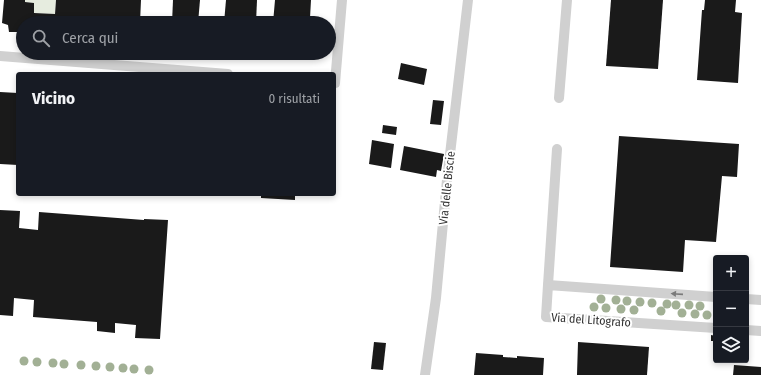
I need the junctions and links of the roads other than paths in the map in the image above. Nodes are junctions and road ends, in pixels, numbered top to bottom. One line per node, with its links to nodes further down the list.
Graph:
1 (342, 0): 8 (street)
2 (468, 0): 18 (street, Via delle Biscie)
3 (567, 0): 9 (street)
4 (0, 56): 5 (street)
5 (16, 57)
6 (51, 60): 7 (street)
7 (203, 72)
8 (336, 72)
9 (560, 98)
10 (557, 149): 11 (street)
11 (548, 285): 12 (street, one-way to 11); 15 (street, Via del Litografo)
12 (713, 297)
13 (749, 299): 14 (street)
14 (761, 300)
15 (713, 328)
16 (749, 330): 17 (street)
17 (761, 331)
18 (425, 375)

